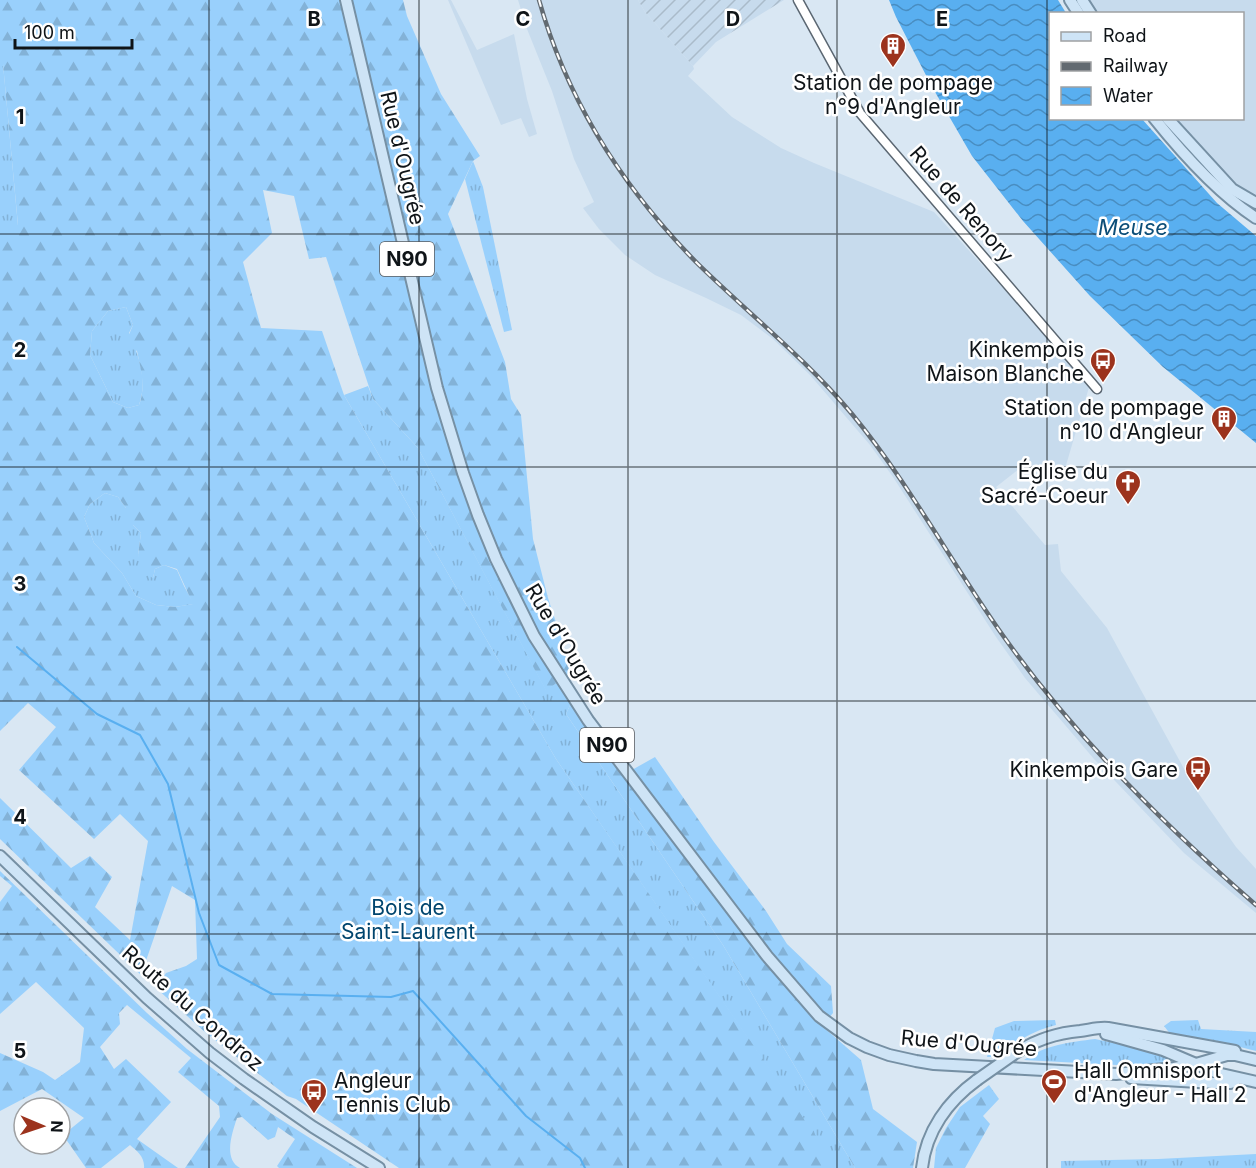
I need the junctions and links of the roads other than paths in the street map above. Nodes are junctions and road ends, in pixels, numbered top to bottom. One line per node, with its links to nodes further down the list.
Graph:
1 (346, 0): 12 (main road, Rue d'Ougrée / N90)
2 (798, 0): 7 (street, Rue de Renory)
3 (1156, 120): 6 (main road)
4 (1169, 120): 5 (main road)
5 (1256, 203)
6 (1256, 218)
7 (1097, 389)
8 (0, 856): 15 (main road, Route du Condroz)
9 (1082, 1030): 10 (main road); 11 (main road); 16 (main road, bridge)
10 (1252, 1059): 11 (main road, Rue d'Ougrée / N90); 13 (main road)
11 (1196, 1064): 12 (main road, Rue d'Ougrée / N90); 13 (main road)
12 (1116, 1074): 13 (main road, Rue d'Ougrée / N90)
13 (1238, 1079): 14 (main road, Rue d'Ougrée / N90)
14 (1256, 1082)
15 (379, 1168)
16 (922, 1168)

